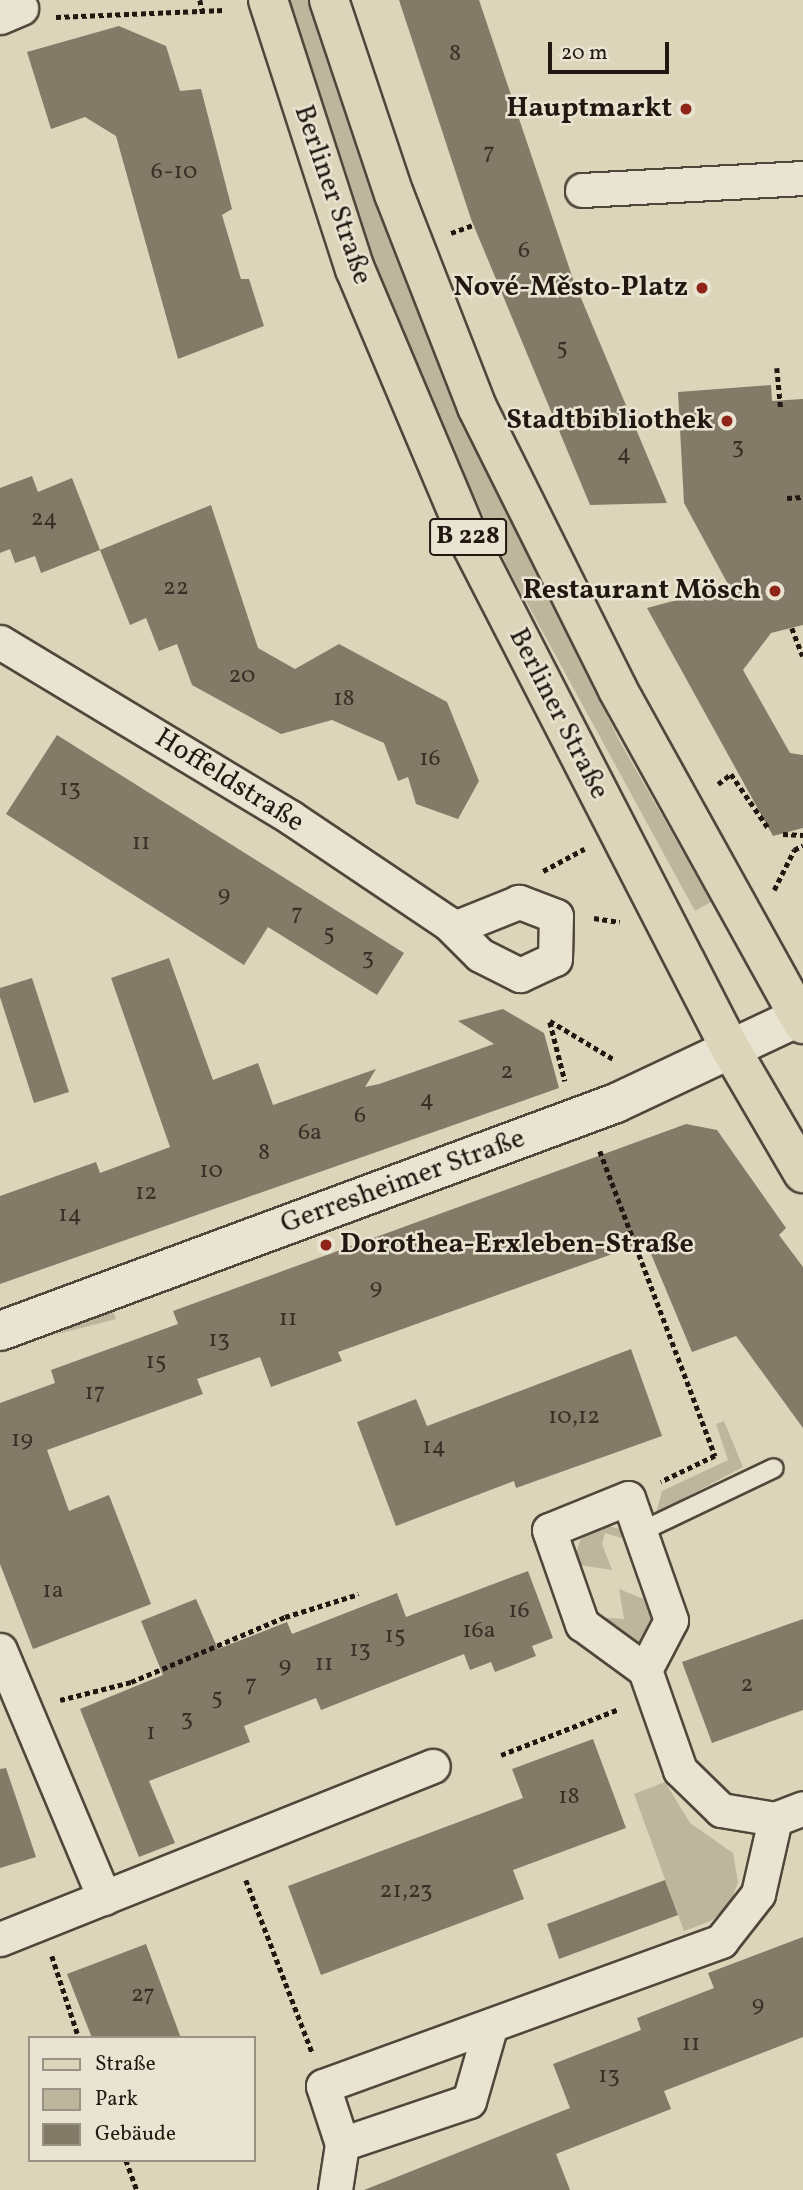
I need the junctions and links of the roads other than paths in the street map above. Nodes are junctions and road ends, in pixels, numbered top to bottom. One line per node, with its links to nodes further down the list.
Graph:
1 (268, 0): 8 (main road, Berliner Straße / B 228)
2 (329, 0): 7 (main road, Berliner Straße / B 228)
3 (803, 178): 4 (street)
4 (582, 190)
5 (0, 642): 6 (street, Hoffeldstraße)
6 (454, 928)
7 (802, 1019): 8 (street, Gerresheimer Straße)
8 (730, 1048): 9 (main road, Berliner Straße / B 228); 10 (street, Gerresheimer Straße)
9 (803, 1173)
10 (0, 1331)
11 (774, 1468): 12 (lane)
12 (640, 1532): 14 (street); 14 (street)
13 (0, 1650): 17 (street)
14 (649, 1683): 16 (street)
15 (433, 1766): 17 (street)
16 (789, 1814): 19 (street)
17 (104, 1898): 18 (street)
18 (0, 1939)
19 (490, 2028): 20 (street); 20 (street)
20 (342, 2144): 21 (street)
21 (335, 2190)

